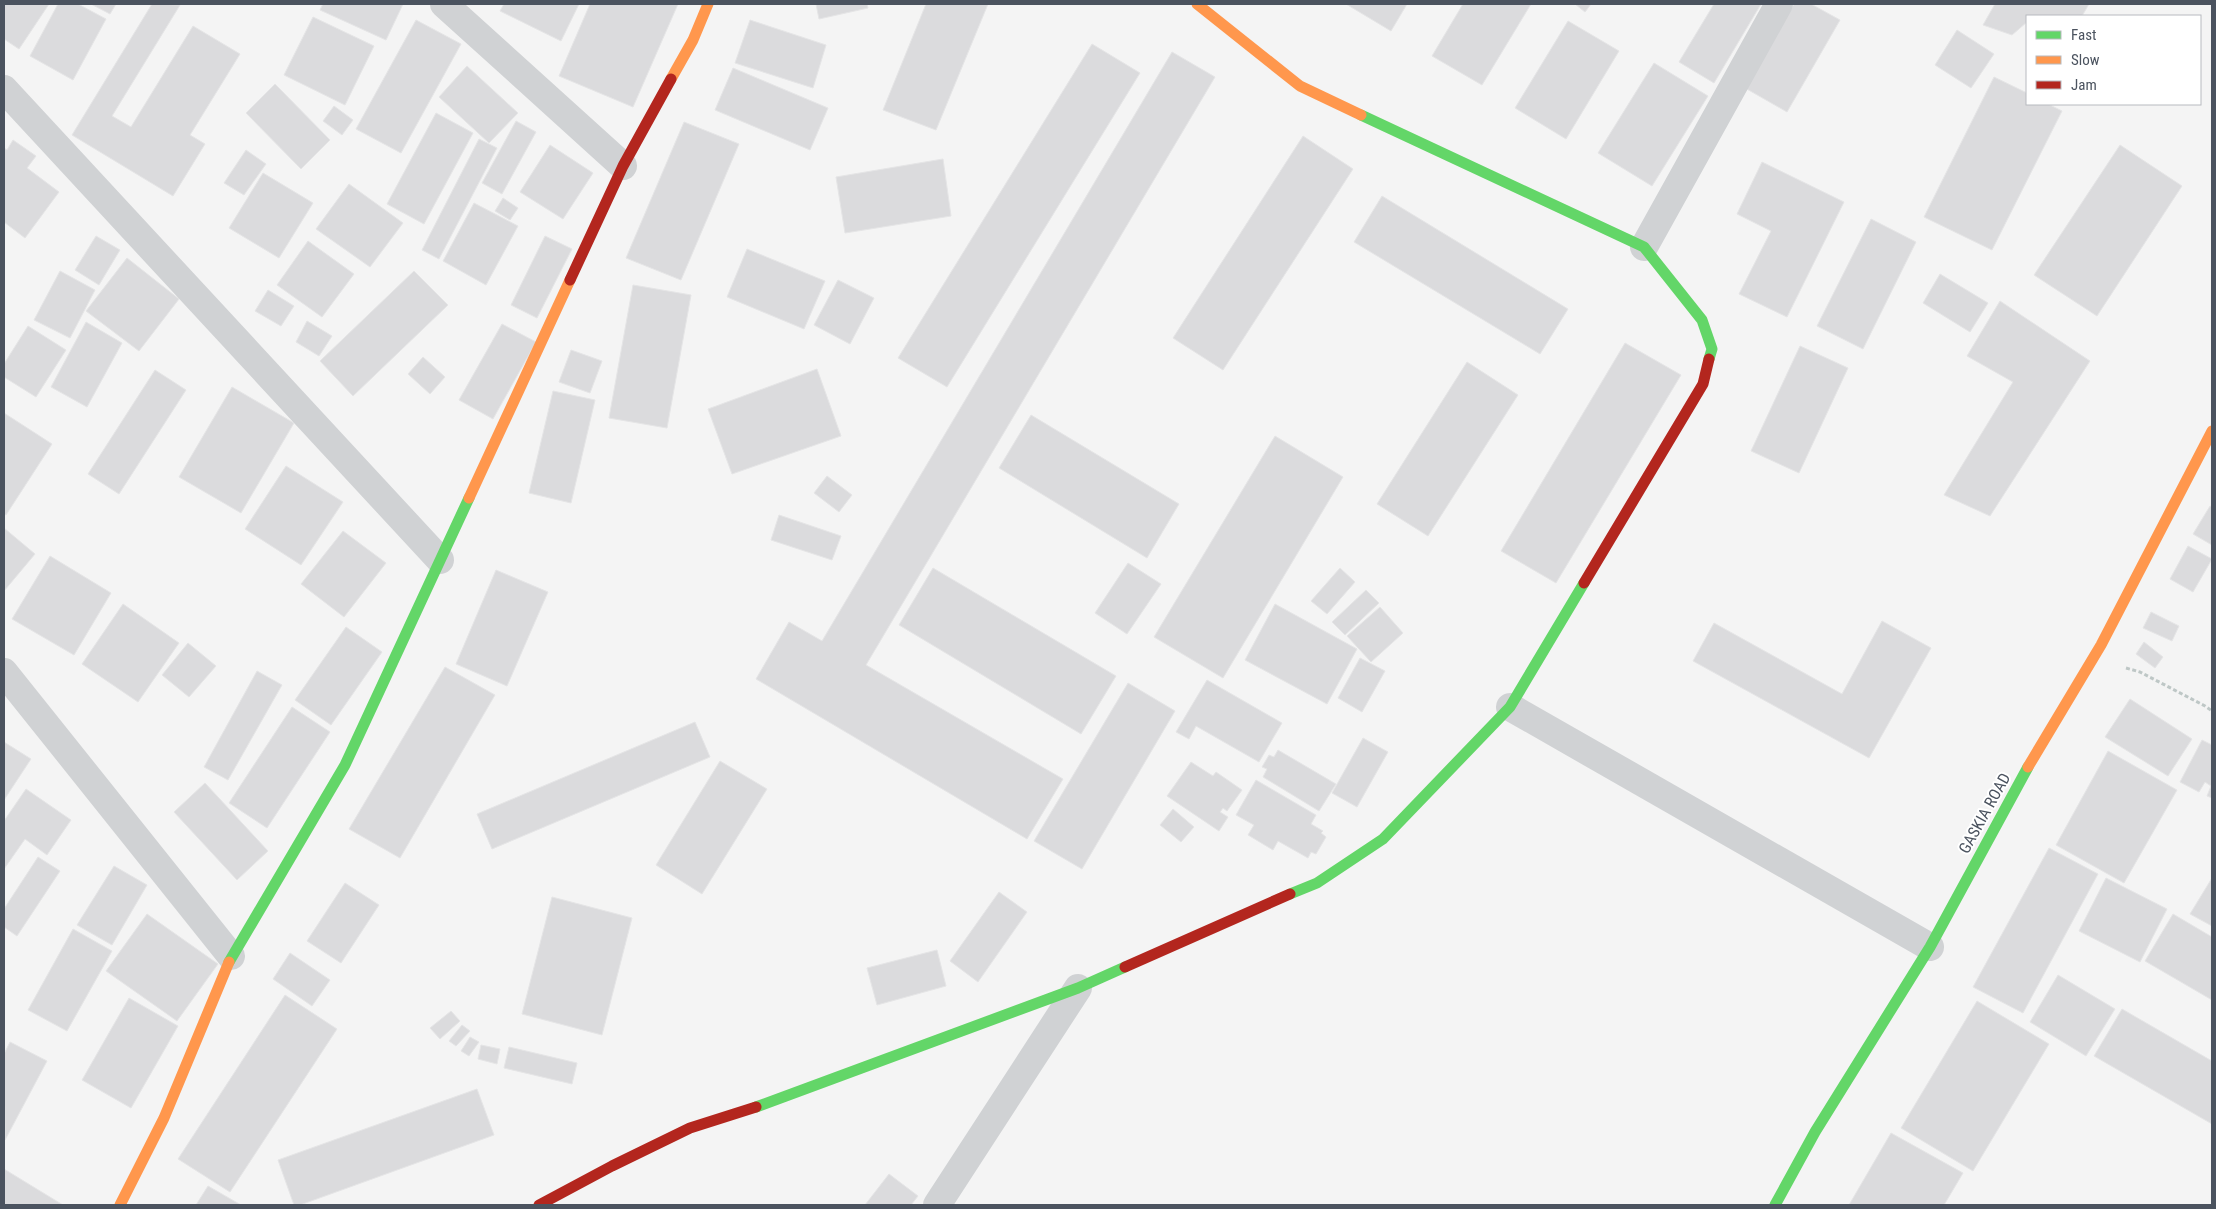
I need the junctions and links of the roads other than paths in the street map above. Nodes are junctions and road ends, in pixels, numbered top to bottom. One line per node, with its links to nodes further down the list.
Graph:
1 (444, 4): 6 (street)
2 (708, 4): 6 (street)
3 (1197, 4): 7 (street)
4 (1779, 4): 7 (street)
5 (4, 89): 9 (street)
6 (623, 166): 9 (street)
7 (1644, 246): 11 (street)
8 (2212, 431): 12 (street, GASKIA ROAD)
9 (440, 560): 13 (street)
10 (4, 672): 13 (street)
11 (1510, 707): 12 (street); 14 (street)
12 (1930, 947): 18 (street, GASKIA ROAD)
13 (232, 956): 15 (street)
14 (1078, 988): 16 (street); 17 (street)
15 (120, 1205)
16 (539, 1205)
17 (937, 1205)
18 (1776, 1205)

